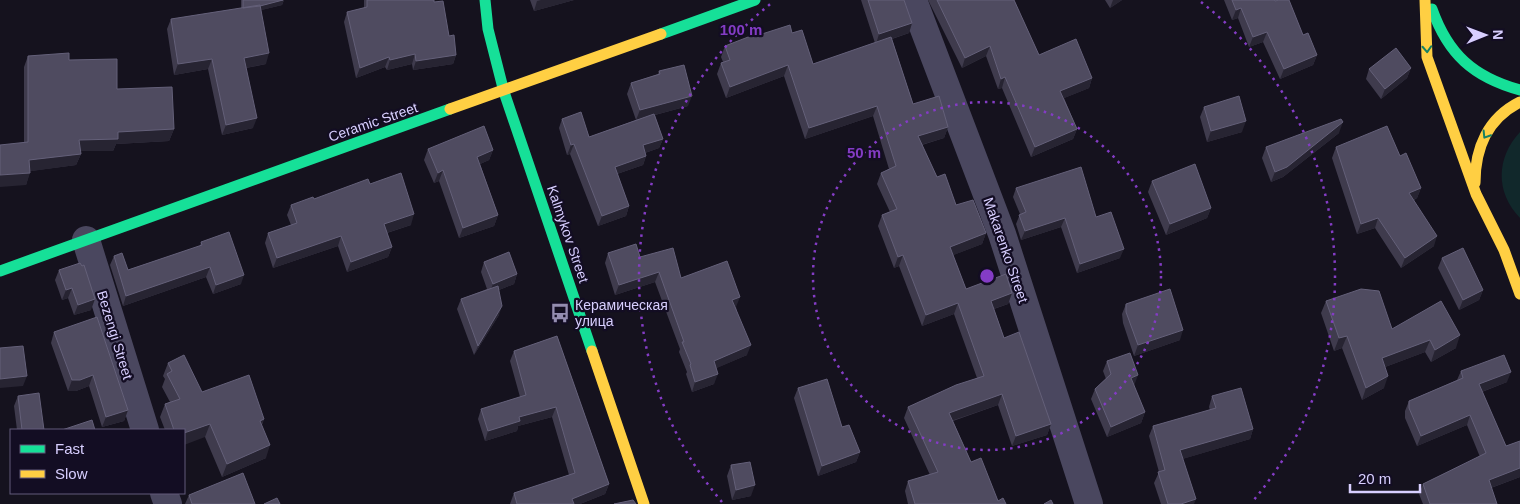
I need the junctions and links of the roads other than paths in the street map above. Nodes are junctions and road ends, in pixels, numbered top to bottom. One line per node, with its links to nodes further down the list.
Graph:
1 (485, 0): 6 (street, Kalmykov Street)
2 (756, 0): 6 (street, Ceramic Street)
3 (913, 0): 16 (street, Makarenko Street)
4 (1427, 0): 5 (street); 8 (street, one-way to 8)
5 (1520, 90)
6 (504, 92): 10 (street, Ceramic Street); 15 (street, Kalmykov Street)
7 (1520, 102): 8 (street, one-way to 8)
8 (1476, 194): 9 (street)
9 (1486, 218): 11 (street); 13 (street)
10 (86, 240): 12 (street, Ceramic Street); 14 (street, Bezengi Street)
11 (1512, 243)
12 (0, 271)
13 (1520, 294)
14 (145, 429)
15 (644, 504)
16 (1089, 504)

